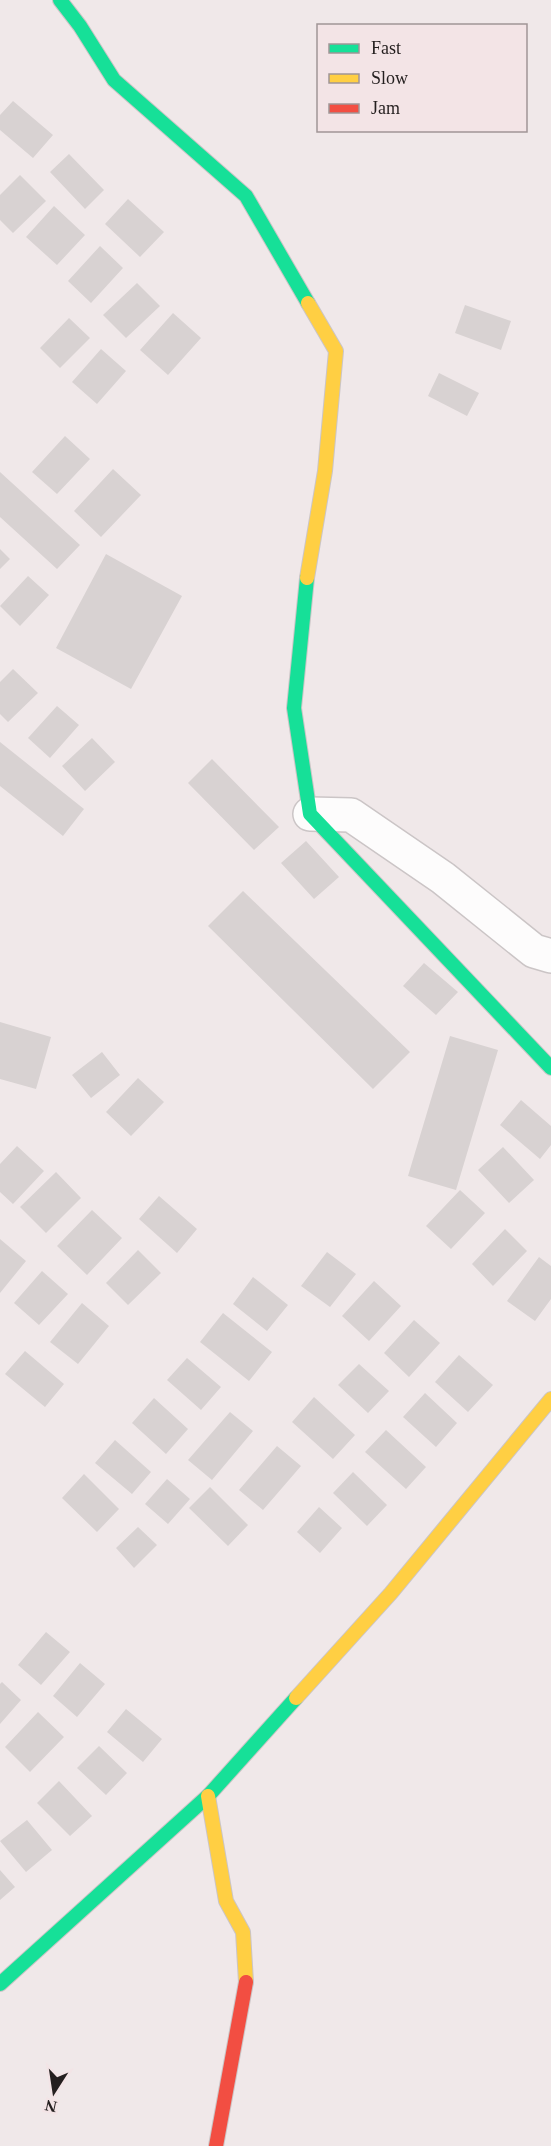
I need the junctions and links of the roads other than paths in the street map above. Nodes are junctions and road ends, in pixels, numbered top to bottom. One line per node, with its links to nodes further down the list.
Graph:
1 (60, 0): 2 (street)
2 (310, 814): 3 (street); 4 (street)
3 (551, 956)
4 (548, 1060)
5 (551, 1399): 6 (street)
6 (208, 1796): 7 (street); 8 (street)
7 (0, 1984)
8 (216, 2146)

